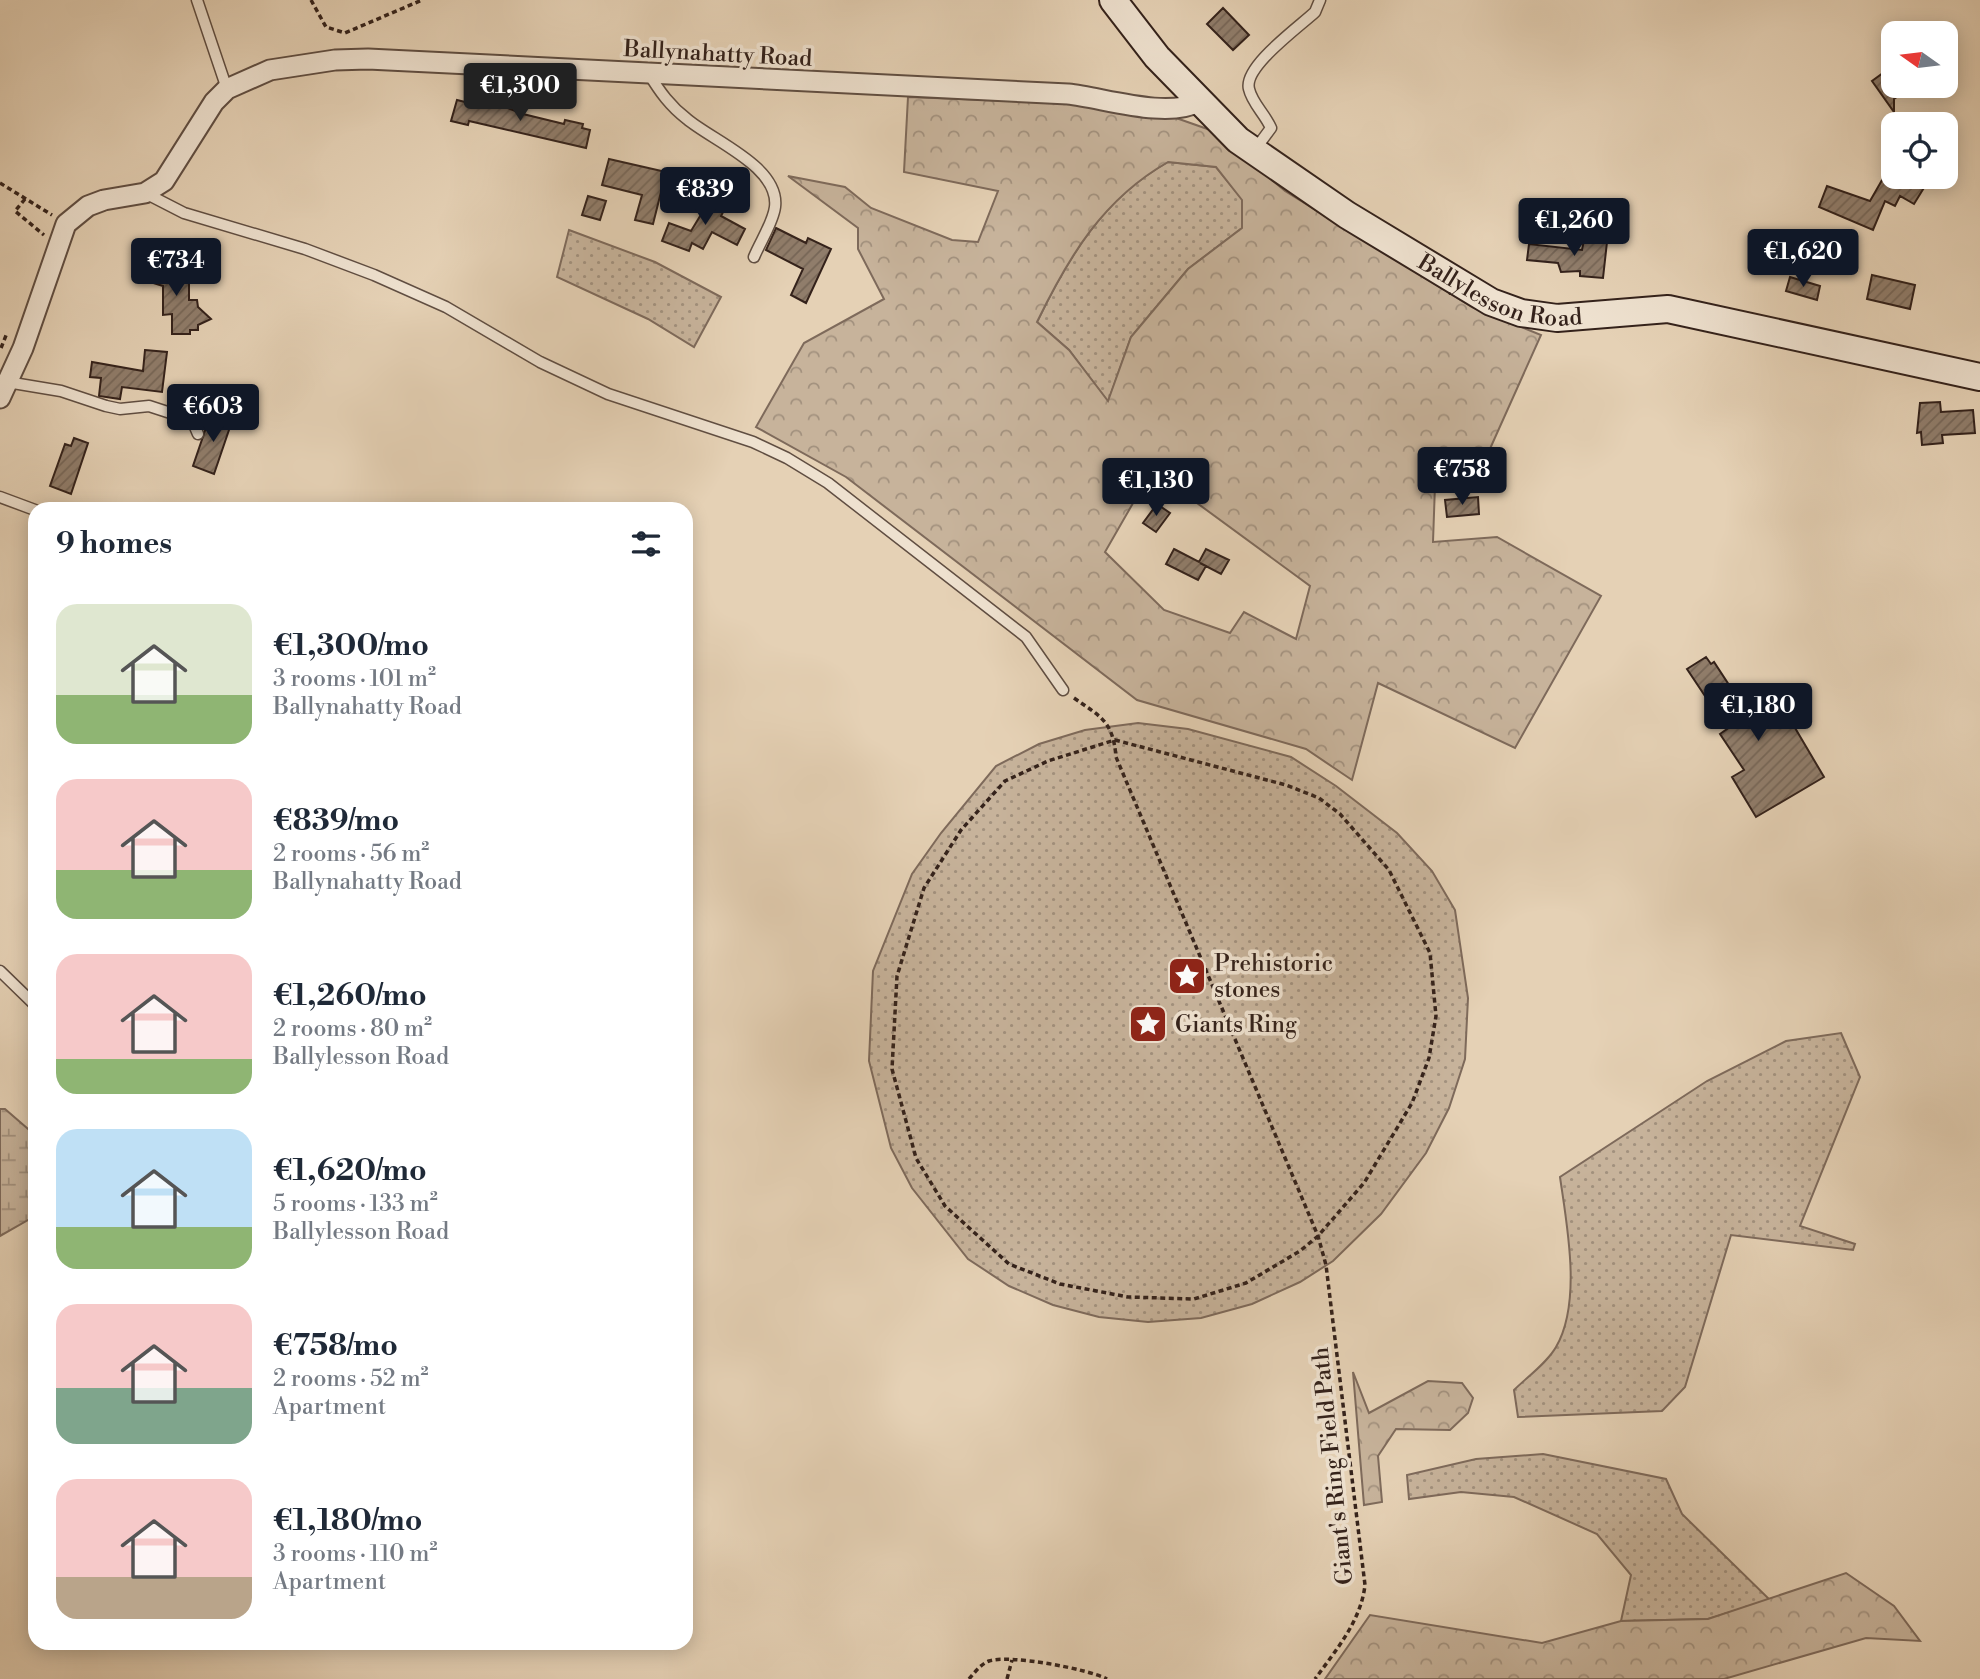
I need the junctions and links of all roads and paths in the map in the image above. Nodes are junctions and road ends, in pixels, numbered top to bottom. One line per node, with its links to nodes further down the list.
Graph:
1 (197, 0): 7 (lane)
2 (311, 0): 3 (path)
3 (422, 0)
4 (1114, 0): 8 (main road, Ballylesson Road)
5 (1320, 0): 9 (lane)
6 (649, 74): 7 (street, Ballynahatty Road); 8 (street, Ballynahatty Road); 15 (lane)
7 (227, 89): 11 (street, Ballynahatty Road)
8 (1198, 102): 9 (main road, Ballylesson Road)
9 (1254, 152): 18 (main road, Ballylesson Road)
10 (0, 183): 12 (path)
11 (145, 193): 13 (street); 23 (lane)
12 (25, 199): 13 (path); 14 (path)
13 (66, 224): 19 (street)
14 (45, 236)
15 (754, 257)
16 (8, 332): 17 (path)
17 (0, 350)
18 (1980, 377)
19 (4, 390): 20 (lane)
20 (198, 433)
21 (0, 497): 22 (lane)
22 (28, 507)
23 (1063, 690): 24 (path)
24 (1115, 740): 27 (path, Giant's Ring Field Path); 27 (path); 27 (path)
25 (0, 971): 26 (lane)
26 (28, 998)
27 (1318, 1236): 32 (path, Giant's Ring Field Path)
28 (1012, 1660): 29 (path); 30 (path); 31 (path)
29 (970, 1679)
30 (1007, 1679)
31 (1107, 1679)
32 (1315, 1679)

